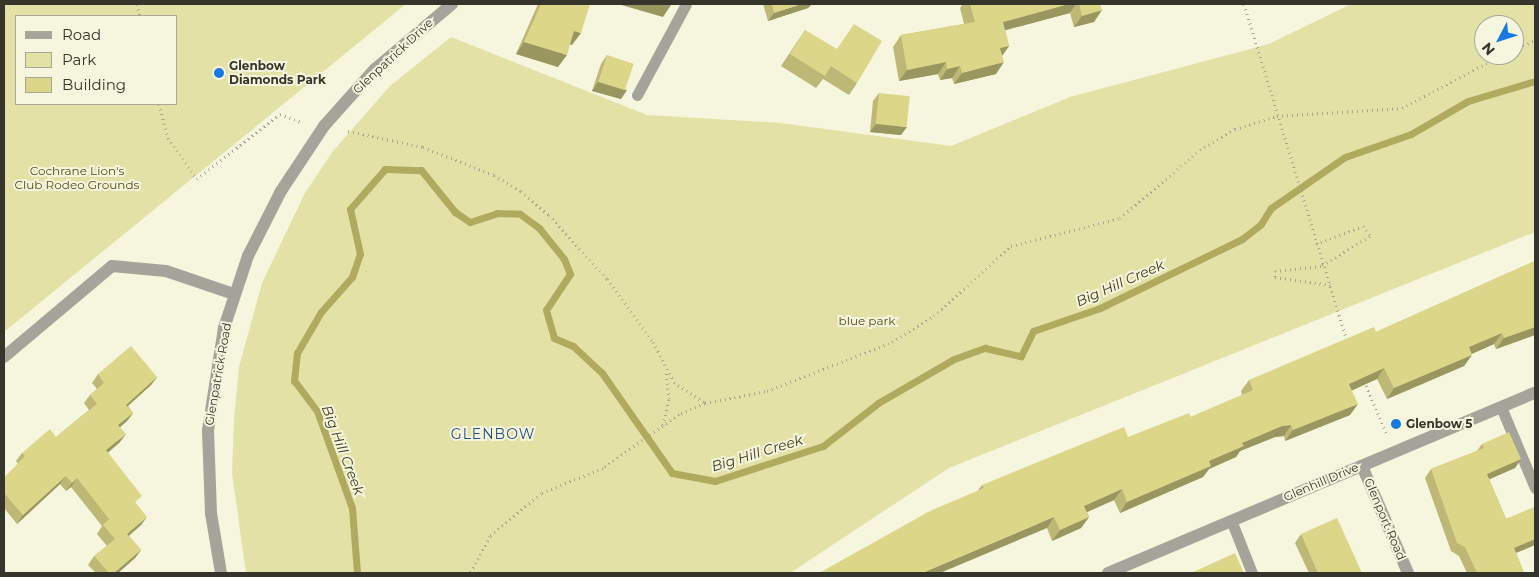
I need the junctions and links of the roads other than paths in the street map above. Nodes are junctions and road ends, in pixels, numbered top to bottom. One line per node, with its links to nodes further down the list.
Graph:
1 (452, 4): 4 (street, Glenpatrick Drive)
2 (686, 4): 3 (lane)
3 (637, 95)
4 (234, 294): 5 (street); 11 (street, Glenpatrick Road)
5 (4, 357)
6 (1535, 393): 7 (street, Glenhill Drive)
7 (1501, 407): 8 (street, Glenhill Drive); 9 (lane)
8 (1362, 466): 10 (street, Glenhill Drive); 14 (street, Glenport Road)
9 (1535, 488)
10 (1231, 520): 12 (street, Glenhill Drive); 13 (lane)
11 (222, 573)
12 (1108, 573)
13 (1252, 573)
14 (1408, 573)

